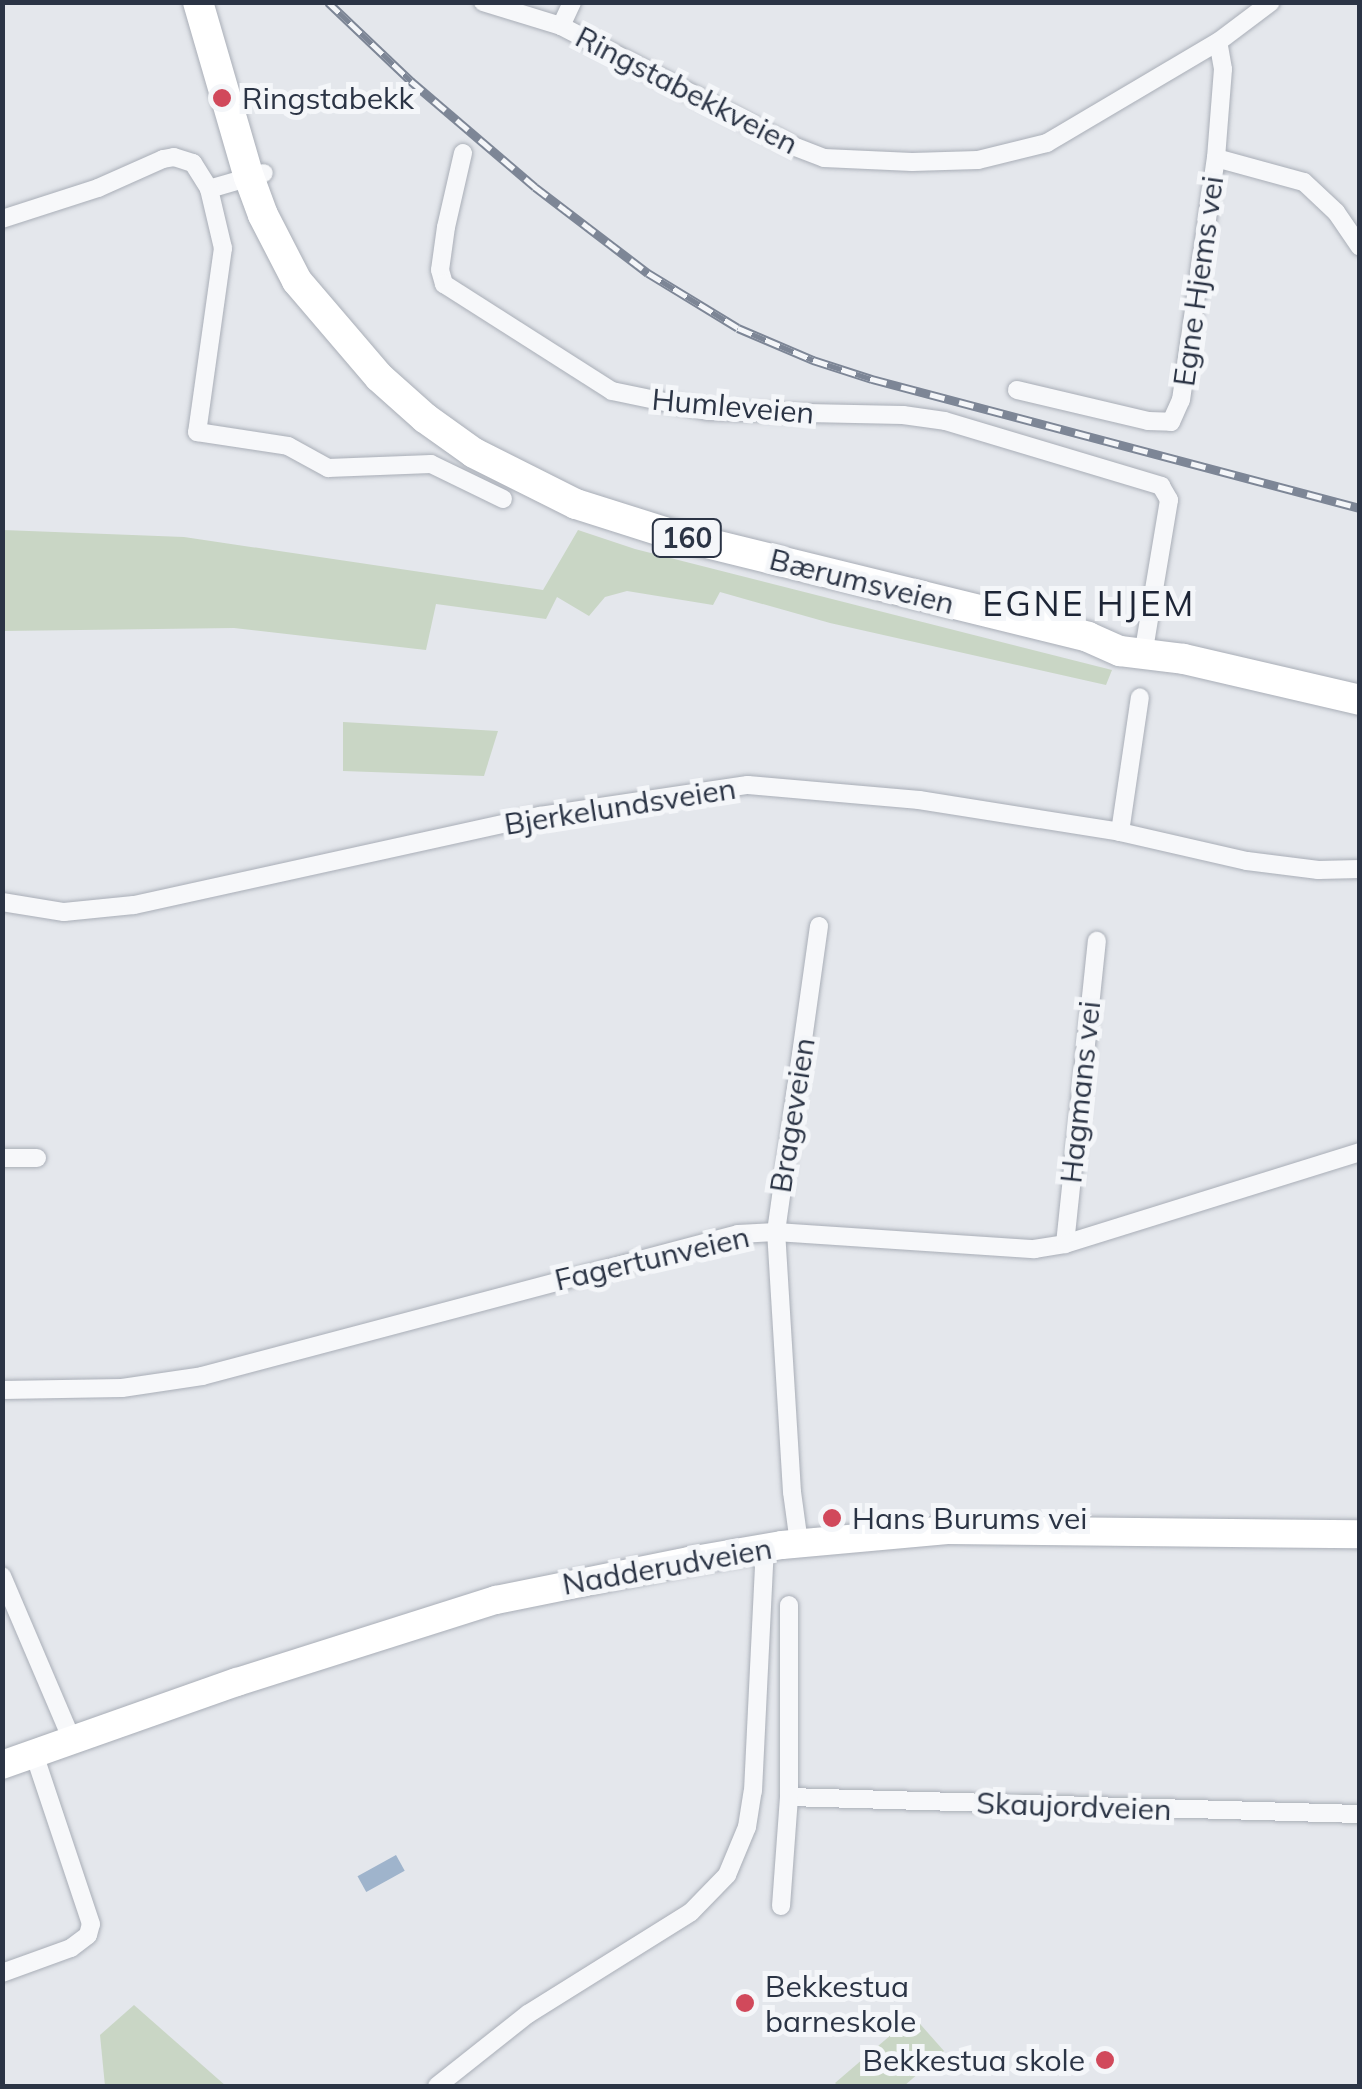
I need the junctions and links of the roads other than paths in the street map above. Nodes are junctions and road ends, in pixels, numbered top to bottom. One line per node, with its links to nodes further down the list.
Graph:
1 (198, 2): 10 (main road, Bærumsveien / 160)
2 (220, 2): 10 (main road, Bærumsveien / 160)
3 (484, 2): 6 (street, Ringstabekkveien)
4 (572, 2): 6 (street)
5 (1271, 2): 7 (street, Ringstabekkveien)
6 (561, 26): 7 (street, Ringstabekkveien)
7 (1218, 42): 9 (street, Egne Hjems vei)
8 (463, 153): 16 (street, Humleveien)
9 (1216, 158): 13 (street); 14 (street, Egne Hjems vei)
10 (256, 175): 11 (street); 16 (main road, Bærumsveien / 160)
11 (209, 189): 12 (street); 15 (street)
12 (2, 218)
13 (1360, 247)
14 (1018, 390)
15 (503, 498)
16 (1144, 650): 18 (main road, Bærumsveien / 160)
17 (1140, 697): 19 (street)
18 (1360, 700)
19 (1120, 832): 20 (street, Bjerkelundsveien); 21 (street, Bjerkelundsveien)
20 (1360, 869)
21 (2, 902)
22 (819, 926): 27 (street, Brageveien)
23 (1097, 941): 28 (street, Hagmans vei)
24 (1360, 1152): 28 (street, Fagertunveien)
25 (2, 1158): 26 (street)
26 (37, 1158)
27 (776, 1232): 28 (street, Fagertunveien); 29 (street, Fagertunveien); 31 (street, Brageveien)
28 (1066, 1244)
29 (2, 1390)
30 (1360, 1534): 31 (main road, Nadderudveien)
31 (799, 1544): 32 (main road, Nadderudveien)
32 (765, 1549): 35 (main road, Nadderudveien); 42 (street)
33 (2, 1576): 35 (street)
34 (790, 1605): 38 (street)
35 (72, 1740): 36 (main road, Nadderudveien)
36 (34, 1754): 37 (main road, Nadderudveien); 41 (street)
37 (2, 1765)
38 (789, 1798): 39 (street, Skaujordveien); 40 (street)
39 (1360, 1814)
40 (781, 1906)
41 (2, 1973)
42 (437, 2086)

